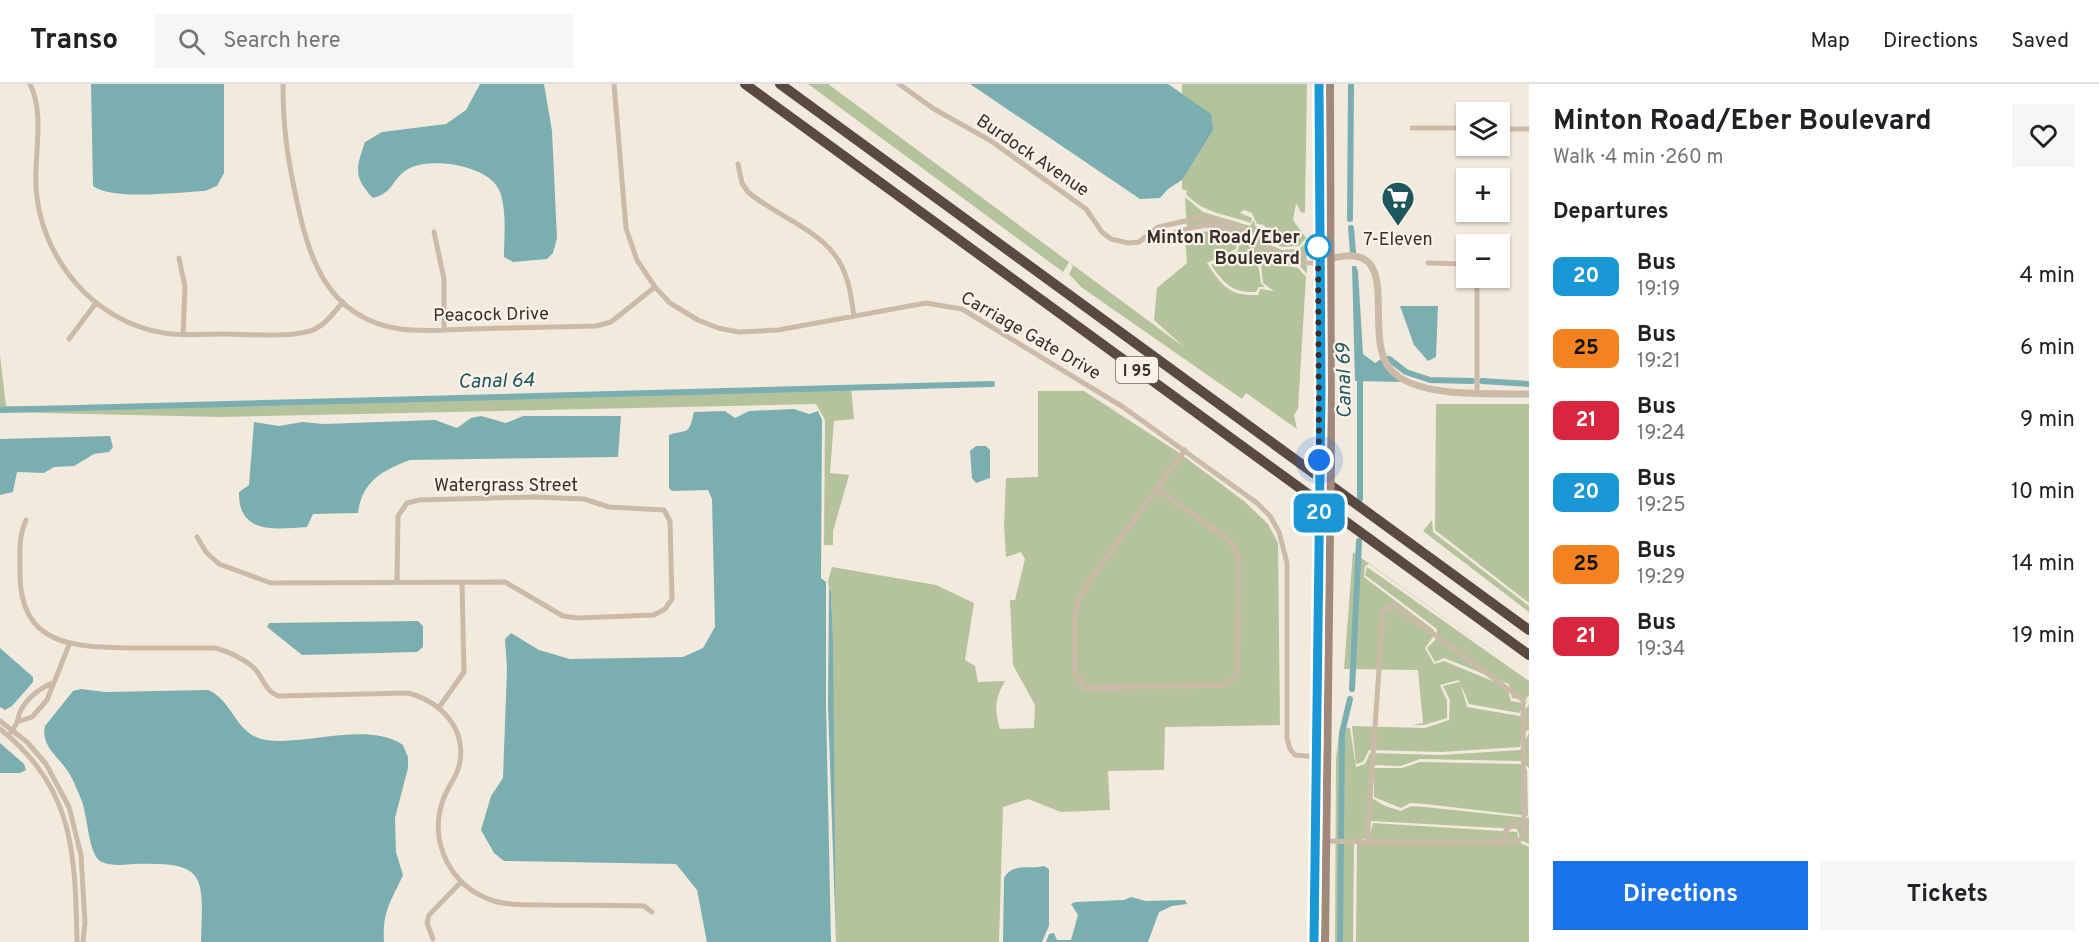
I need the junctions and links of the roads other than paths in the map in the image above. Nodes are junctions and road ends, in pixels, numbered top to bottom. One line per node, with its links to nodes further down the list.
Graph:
1 (30, 84): 31 (street)
2 (283, 84): 30 (street, Peacock Drive)
3 (615, 84): 28 (street)
4 (745, 84): 46 (highway, I 95)
5 (780, 84): 44 (highway, I 95)
6 (899, 84): 20 (street, Burdock Avenue)
7 (1319, 84): 22 (main road)
8 (1330, 84): 24 (main road)
9 (1413, 128): 10 (street)
10 (1456, 128)
11 (1510, 129): 12 (street)
12 (1529, 129)
13 (738, 164): 32 (street)
14 (1184, 220): 15 (street, Burdock Avenue); 16 (street, Burdock Avenue); 17 (street)
15 (1218, 223): 17 (street, Burdock Avenue); 21 (street, Burdock Avenue)
16 (1166, 225): 19 (street); 20 (street, Burdock Avenue)
17 (1188, 227): 19 (street, Burdock Avenue)
18 (434, 232): 33 (street)
19 (1168, 237): 20 (street, Burdock Avenue)
20 (1146, 238)
21 (1258, 246): 22 (street, Burdock Avenue); 25 (street, Burdock Avenue)
22 (1318, 253): 24 (street); 25 (main road)
23 (179, 258): 34 (street)
24 (1329, 259): 25 (street); 36 (street); 56 (main road, bridge)
25 (1318, 263): 55 (main road, bridge)
26 (1428, 263): 27 (street)
27 (1456, 264)
28 (655, 287): 32 (street, Carriage Gate Drive); 33 (street, Peacock Drive)
29 (1477, 288): 36 (street)
30 (343, 302): 33 (street, Peacock Drive); 34 (street)
31 (96, 303): 34 (street); 35 (street)
32 (854, 316): 38 (street, Carriage Gate Drive)
33 (444, 330)
34 (183, 335)
35 (69, 339)
36 (1477, 393): 37 (street)
37 (1529, 394)
38 (1185, 450): 39 (street); 55 (street, Carriage Gate Drive)
39 (1157, 489): 39 (street)
40 (26, 520): 45 (street)
41 (197, 537): 42 (street, Watergrass Street)
42 (397, 582): 43 (street, Watergrass Street); 43 (street, Watergrass Street)
43 (462, 583): 49 (street)
44 (1529, 630)
45 (69, 645): 47 (street); 49 (street)
46 (1529, 655)
47 (52, 683): 48 (street); 50 (street)
48 (28, 700): 50 (street); 52 (street)
49 (440, 706): 62 (street)
50 (40, 709): 52 (street)
51 (0, 720): 54 (street)
52 (20, 721): 54 (street)
53 (0, 729): 54 (street)
54 (10, 733): 65 (street); 66 (street)
55 (1316, 758): 56 (street, Carriage Gate Drive); 67 (main road)
56 (1327, 758): 59 (main road)
57 (1522, 824): 58 (street); 60 (street); 61 (street)
58 (1526, 833): 61 (street)
59 (1327, 841): 60 (street); 68 (main road)
60 (1368, 842): 61 (street)
61 (1504, 842)
62 (461, 882): 63 (street); 64 (street)
63 (652, 912)
64 (433, 939)
65 (77, 942)
66 (83, 942)
67 (1314, 942)
68 (1325, 942)

